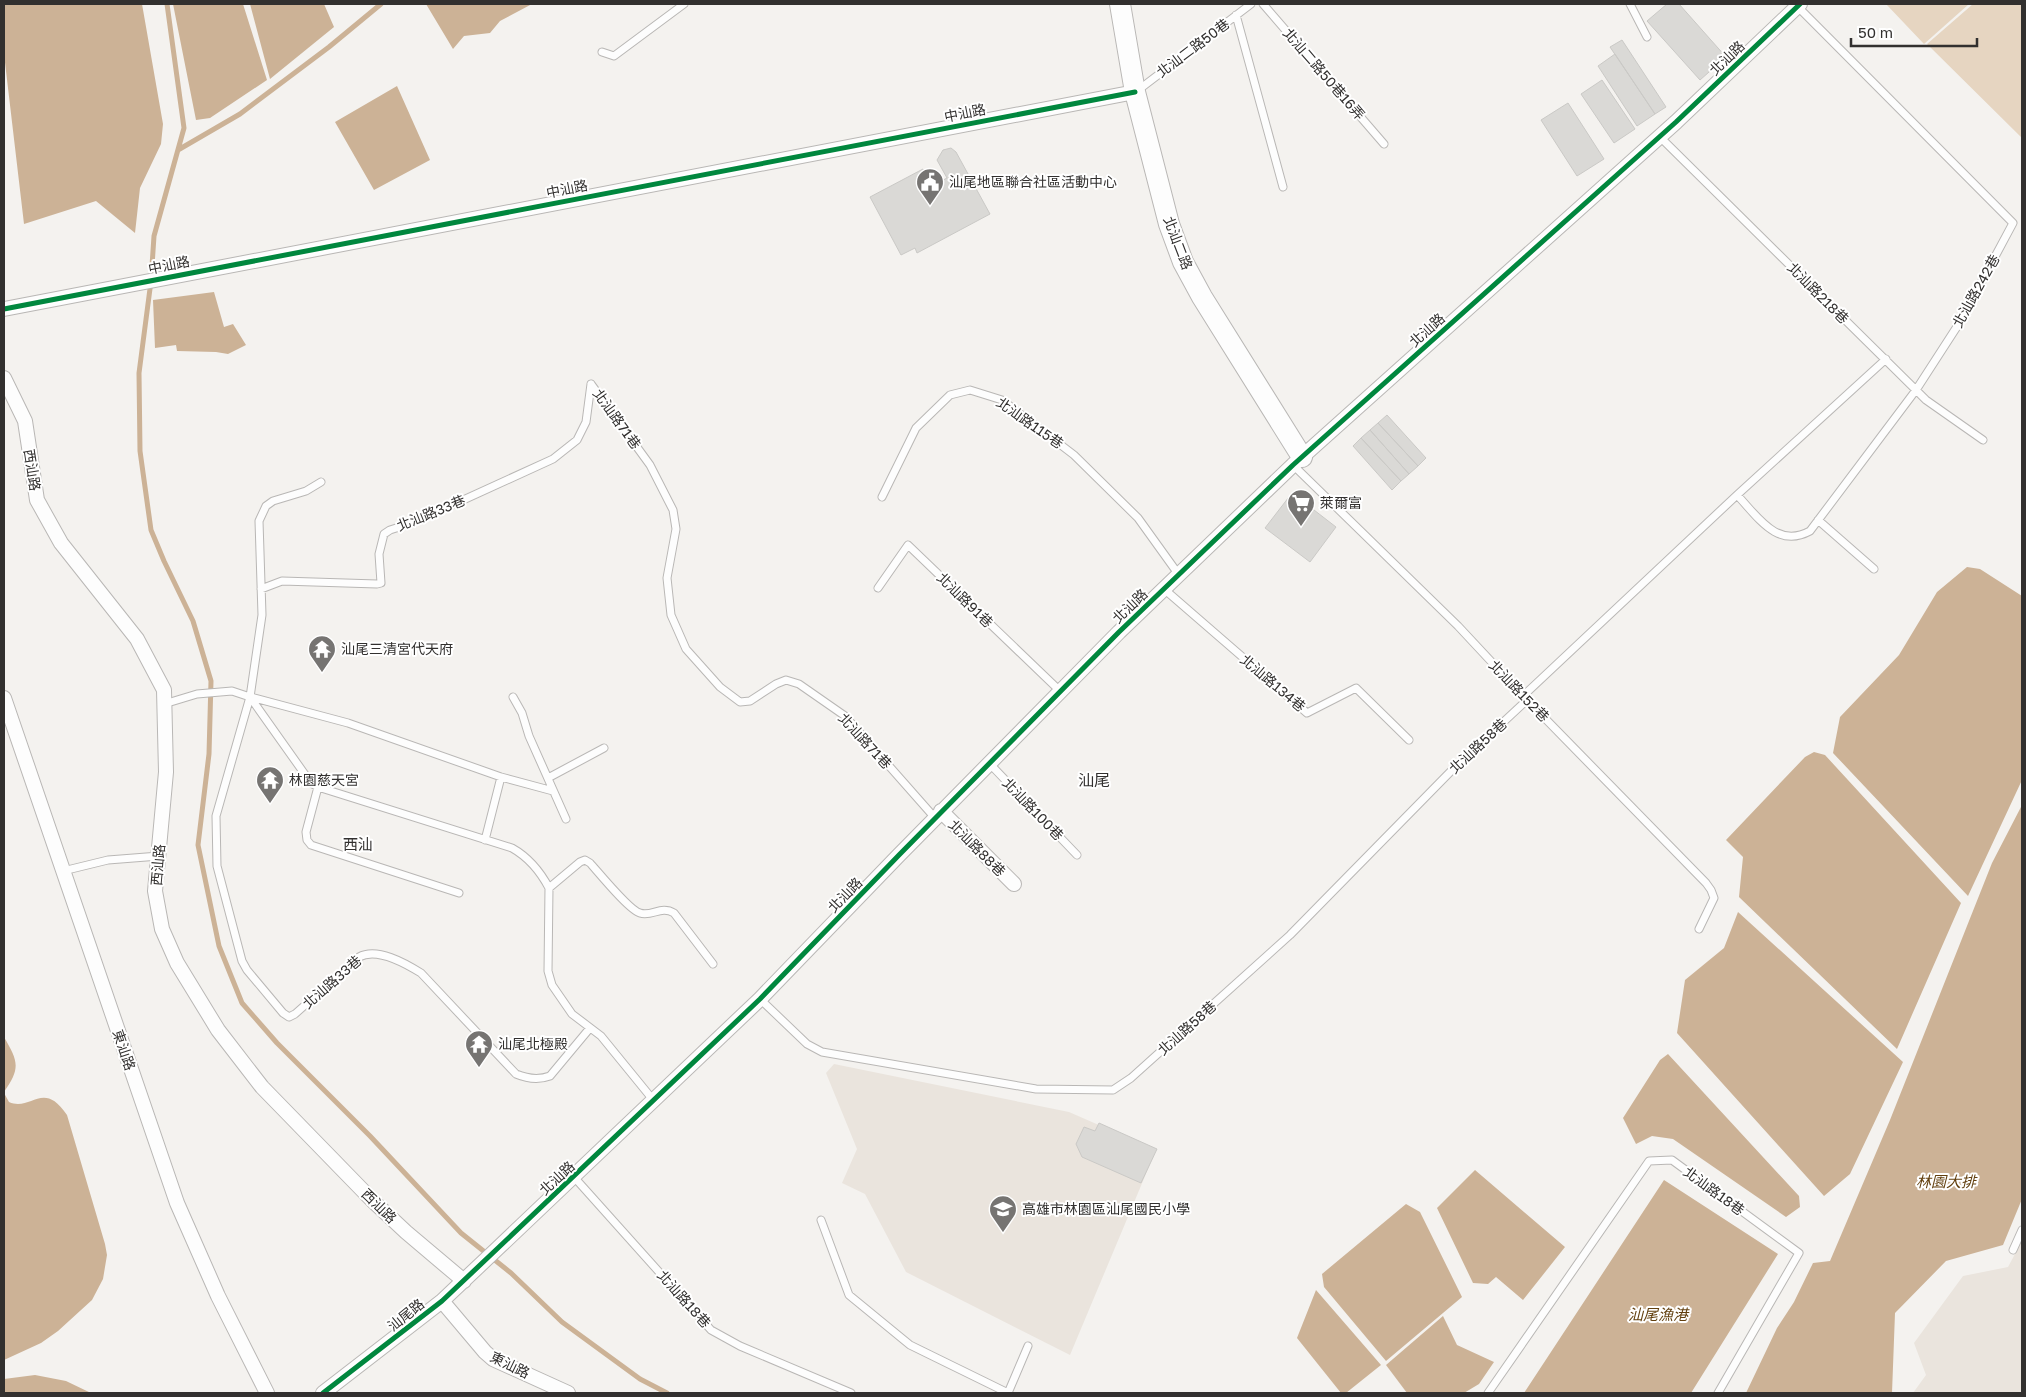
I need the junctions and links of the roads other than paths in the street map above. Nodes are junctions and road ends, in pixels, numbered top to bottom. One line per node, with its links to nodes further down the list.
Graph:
1 (684, 4): 9 (lane)
2 (1120, 4): 10 (street, 北汕二路)
3 (1251, 4): 7 (lane, 北汕二路50巷)
4 (1263, 4): 12 (lane, 北汕二路50巷16弄)
5 (1630, 4): 8 (lane)
6 (1799, 5): 11 (street, 北汕路); 18 (lane, 北汕路242巷)
7 (1236, 15): 10 (lane, 北汕二路50巷); 13 (lane)
8 (1646, 37)
9 (602, 52)
10 (1135, 92): 14 (street, 中汕路); 20 (street, 北汕二路)
11 (1660, 136): 15 (lane, 北汕路218巷); 20 (street, 北汕路)
12 (1384, 144)
13 (1284, 187)
14 (4, 309)
15 (1886, 360): 18 (lane, 北汕路218巷); 22 (lane, 北汕路58巷)
16 (4, 378): 35 (street, 西汕路)
17 (591, 384): 27 (lane, 北汕路33巷); 43 (lane, 北汕路71巷)
18 (1916, 390): 19 (lane, 北汕路218巷); 24 (lane, 北汕路242巷)
19 (1983, 440)
20 (1297, 461): 26 (street, 北汕路); 34 (lane, 北汕路152巷)
21 (321, 482): 27 (lane, 北汕路33巷)
22 (1737, 495): 24 (lane, 北汕路242巷); 34 (lane, 北汕路58巷)
23 (882, 497): 26 (lane, 北汕路115巷)
24 (1818, 520): 25 (lane)
25 (1874, 569)
26 (1179, 575): 29 (street, 北汕路)
27 (261, 588): 31 (lane, 北汕路33巷)
28 (878, 588): 30 (lane, 北汕路91巷)
29 (1164, 589): 30 (street, 北汕路); 36 (lane, 北汕路134巷)
30 (1060, 691): 38 (street, 北汕路)
31 (250, 697): 35 (lane); 39 (lane); 41 (lane); 55 (lane, 北汕路33巷)
32 (513, 697): 40 (lane)
33 (4, 698): 48 (street, 東汕路)
34 (1525, 698): 52 (lane, 北汕路152巷); 54 (lane, 北汕路58巷)
35 (164, 704): 47 (street, 西汕路)
36 (1409, 740)
37 (604, 748): 40 (lane)
38 (989, 763): 43 (street, 北汕路); 46 (lane, 北汕路100巷)
39 (501, 777): 42 (lane); 45 (lane)
40 (548, 778): 42 (lane)
41 (318, 787): 45 (lane); 51 (lane)
42 (553, 791): 44 (lane)
43 (938, 815): 49 (street, 北汕路88巷); 54 (street, 北汕路)
44 (566, 819)
45 (485, 840): 50 (lane)
46 (1077, 855)
47 (159, 856): 48 (lane); 62 (street, 西汕路)
48 (63, 871): 65 (street, 東汕路)
49 (1014, 884)
50 (549, 888): 53 (lane); 55 (lane)
51 (459, 893)
52 (1699, 930)
53 (712, 964)
54 (760, 1000): 56 (street, 北汕路)
55 (590, 1028): 56 (lane)
56 (654, 1102): 57 (street, 北汕路)
57 (574, 1177): 60 (street, 北汕路); 68 (lane, 北汕路18巷)
58 (821, 1220): 69 (lane)
59 (2022, 1230): 61 (lane)
60 (498, 1248): 62 (street, 汕尾路)
61 (2013, 1250)
62 (464, 1281): 63 (street, 汕尾路)
63 (442, 1301): 66 (street, 汕尾路); 67 (street, 東汕路)
64 (1028, 1346): 69 (lane)
65 (267, 1393)
66 (323, 1393)
67 (568, 1393)
68 (850, 1393)
69 (1008, 1393)
70 (1488, 1393): 71 (lane, 北汕路18巷)
71 (1718, 1393)

